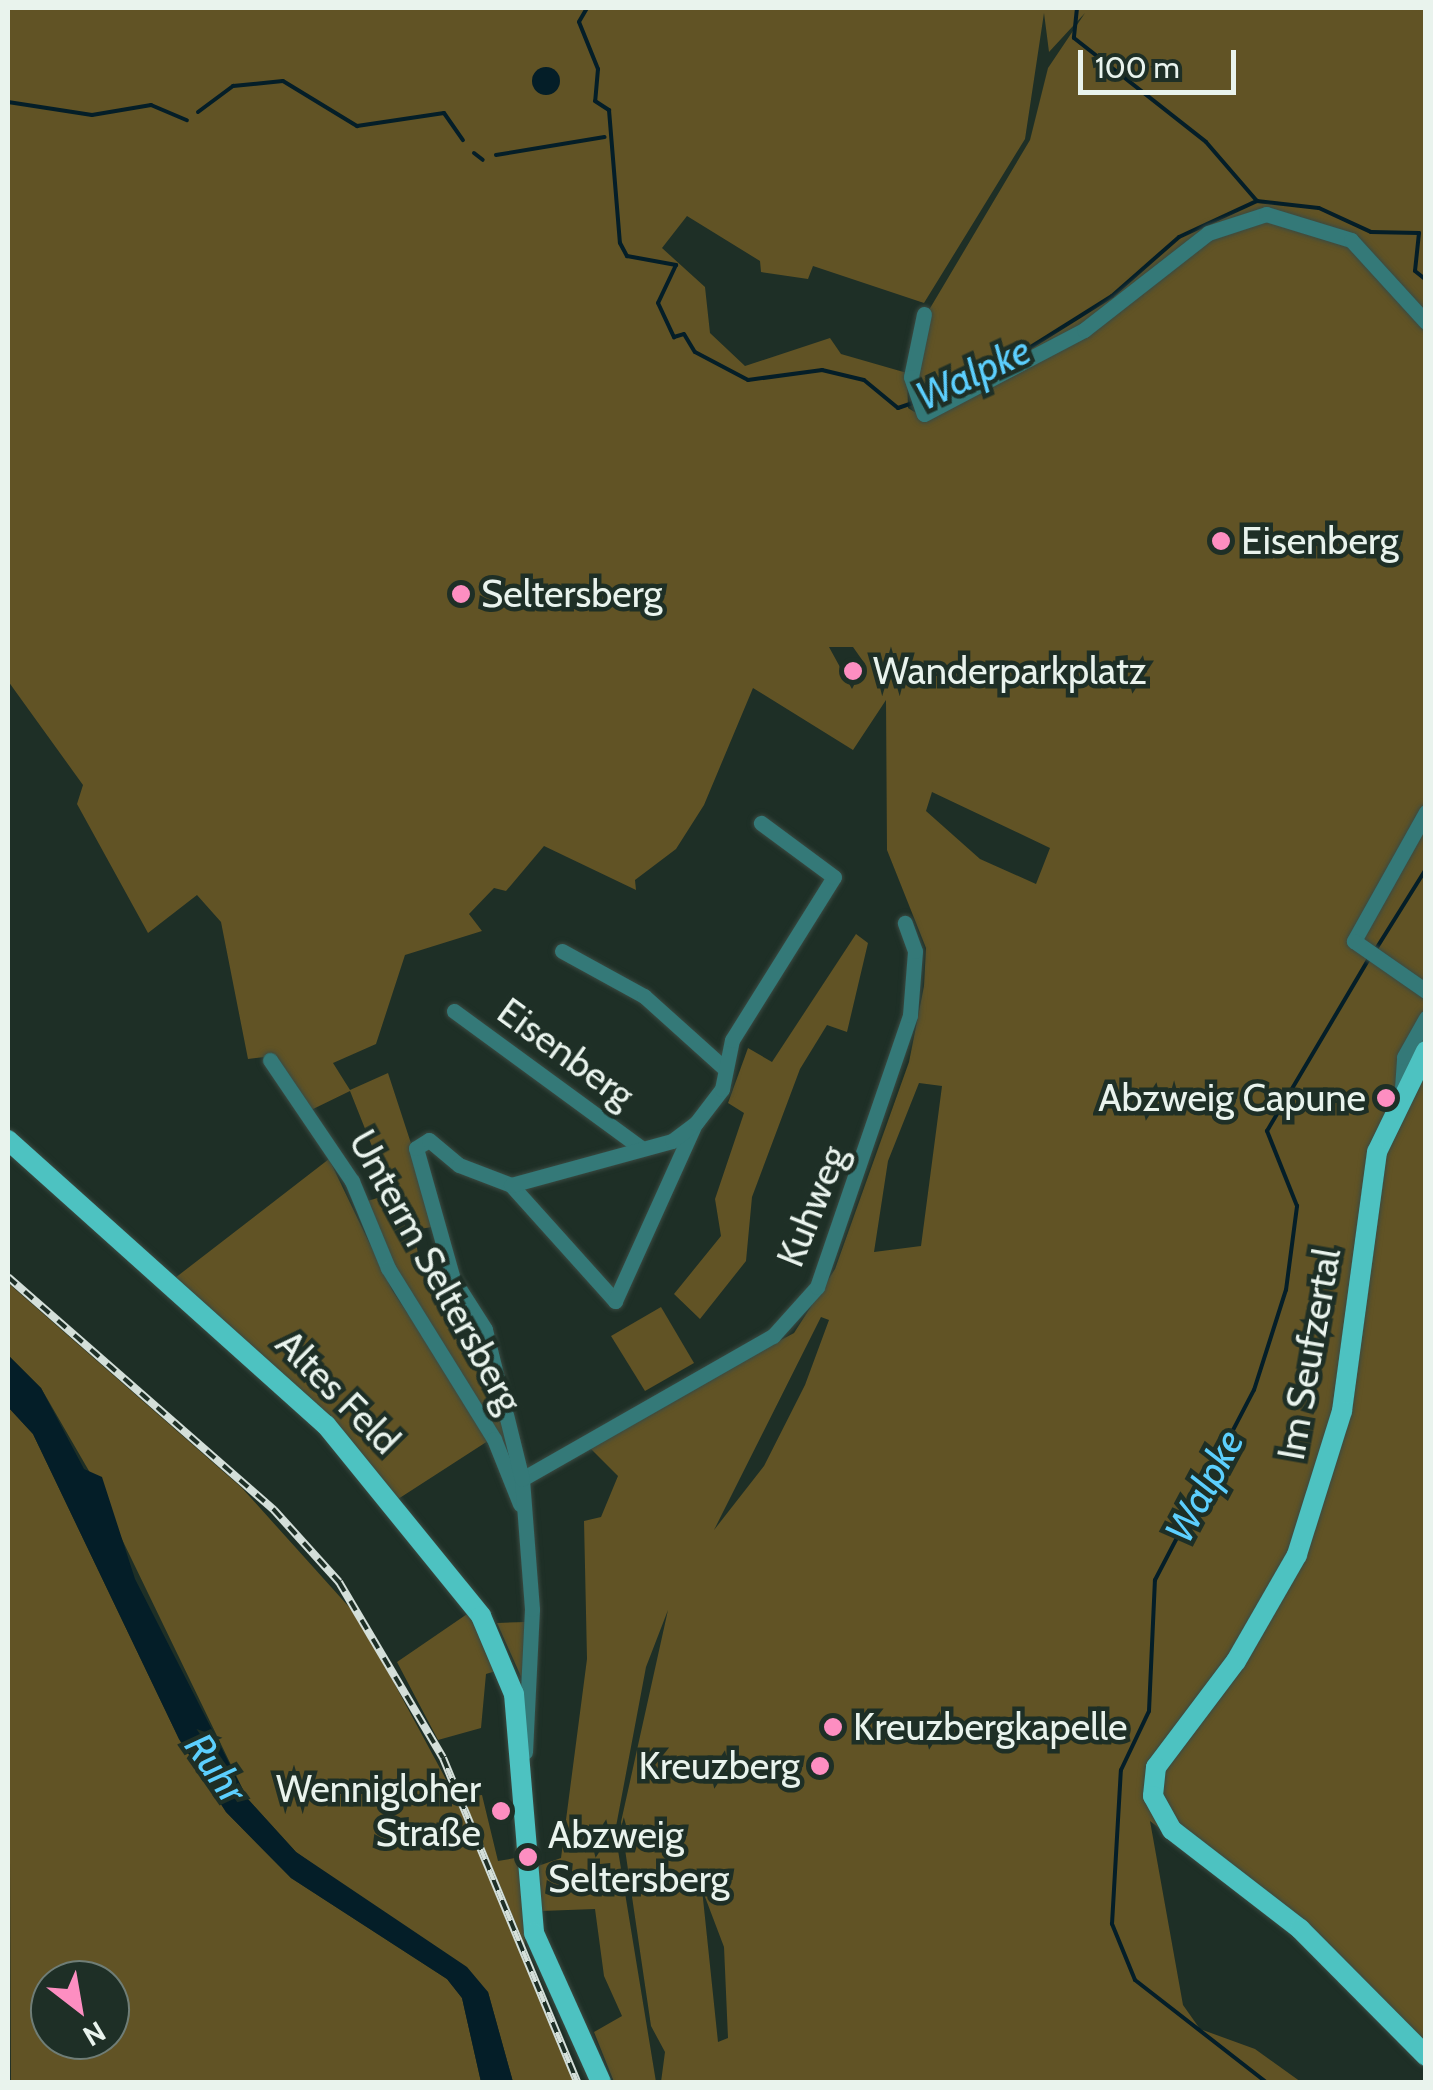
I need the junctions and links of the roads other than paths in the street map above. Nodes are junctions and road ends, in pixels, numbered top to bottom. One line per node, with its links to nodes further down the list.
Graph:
1 (924, 314): 2 (street)
2 (1426, 322)
3 (1426, 812): 7 (street)
4 (761, 823): 12 (street)
5 (905, 923): 18 (street, Kuhweg)
6 (562, 951): 12 (street)
7 (1426, 991)
8 (454, 1011): 16 (street, Eisenberg)
9 (1426, 1018): 13 (street)
10 (1426, 1051): 13 (main road, Im Seufzertal)
11 (270, 1060): 19 (street, Unterm Seltersberg)
12 (724, 1069): 14 (street)
13 (1402, 1088): 21 (main road, Im Seufzertal)
14 (696, 1123): 16 (street); 17 (street)
15 (8, 1140): 20 (main road, Altes Feld)
16 (640, 1147): 17 (street)
17 (511, 1184): 18 (street)
18 (522, 1478): 19 (street)
19 (527, 1524): 20 (street)
20 (522, 1692): 22 (main road, Altes Feld)
21 (1426, 2056)
22 (601, 2082)

